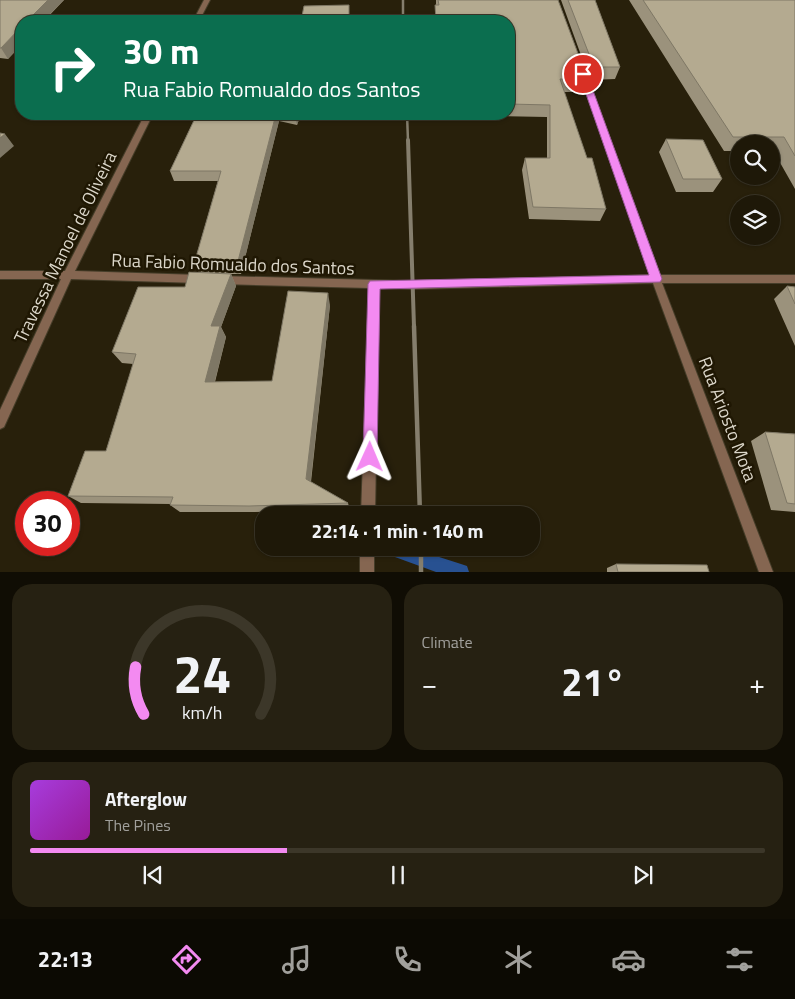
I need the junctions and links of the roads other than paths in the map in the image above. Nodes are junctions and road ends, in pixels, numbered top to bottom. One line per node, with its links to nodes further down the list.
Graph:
1 (207, 0): 2 (street)
2 (199, 15)
3 (576, 56): 7 (street, Rua Ariosto Mota)
4 (146, 120): 6 (street, Travessa Manoel de Oliveira)
5 (0, 275): 6 (street, Rua Fabio Romualdo dos Santos)
6 (68, 275): 9 (street, Rua Fabio Romualdo dos Santos); 10 (street, Travessa Manoel de Oliveira)
7 (656, 279): 8 (street, Rua Fabio Romualdo dos Santos); 9 (street, Rua Fabio Romualdo dos Santos); 14 (street, Rua Ariosto Mota)
8 (795, 279)
9 (374, 284): 11 (street)
10 (0, 423)
11 (368, 506)
12 (367, 556): 13 (street)
13 (367, 572)
14 (766, 572)

